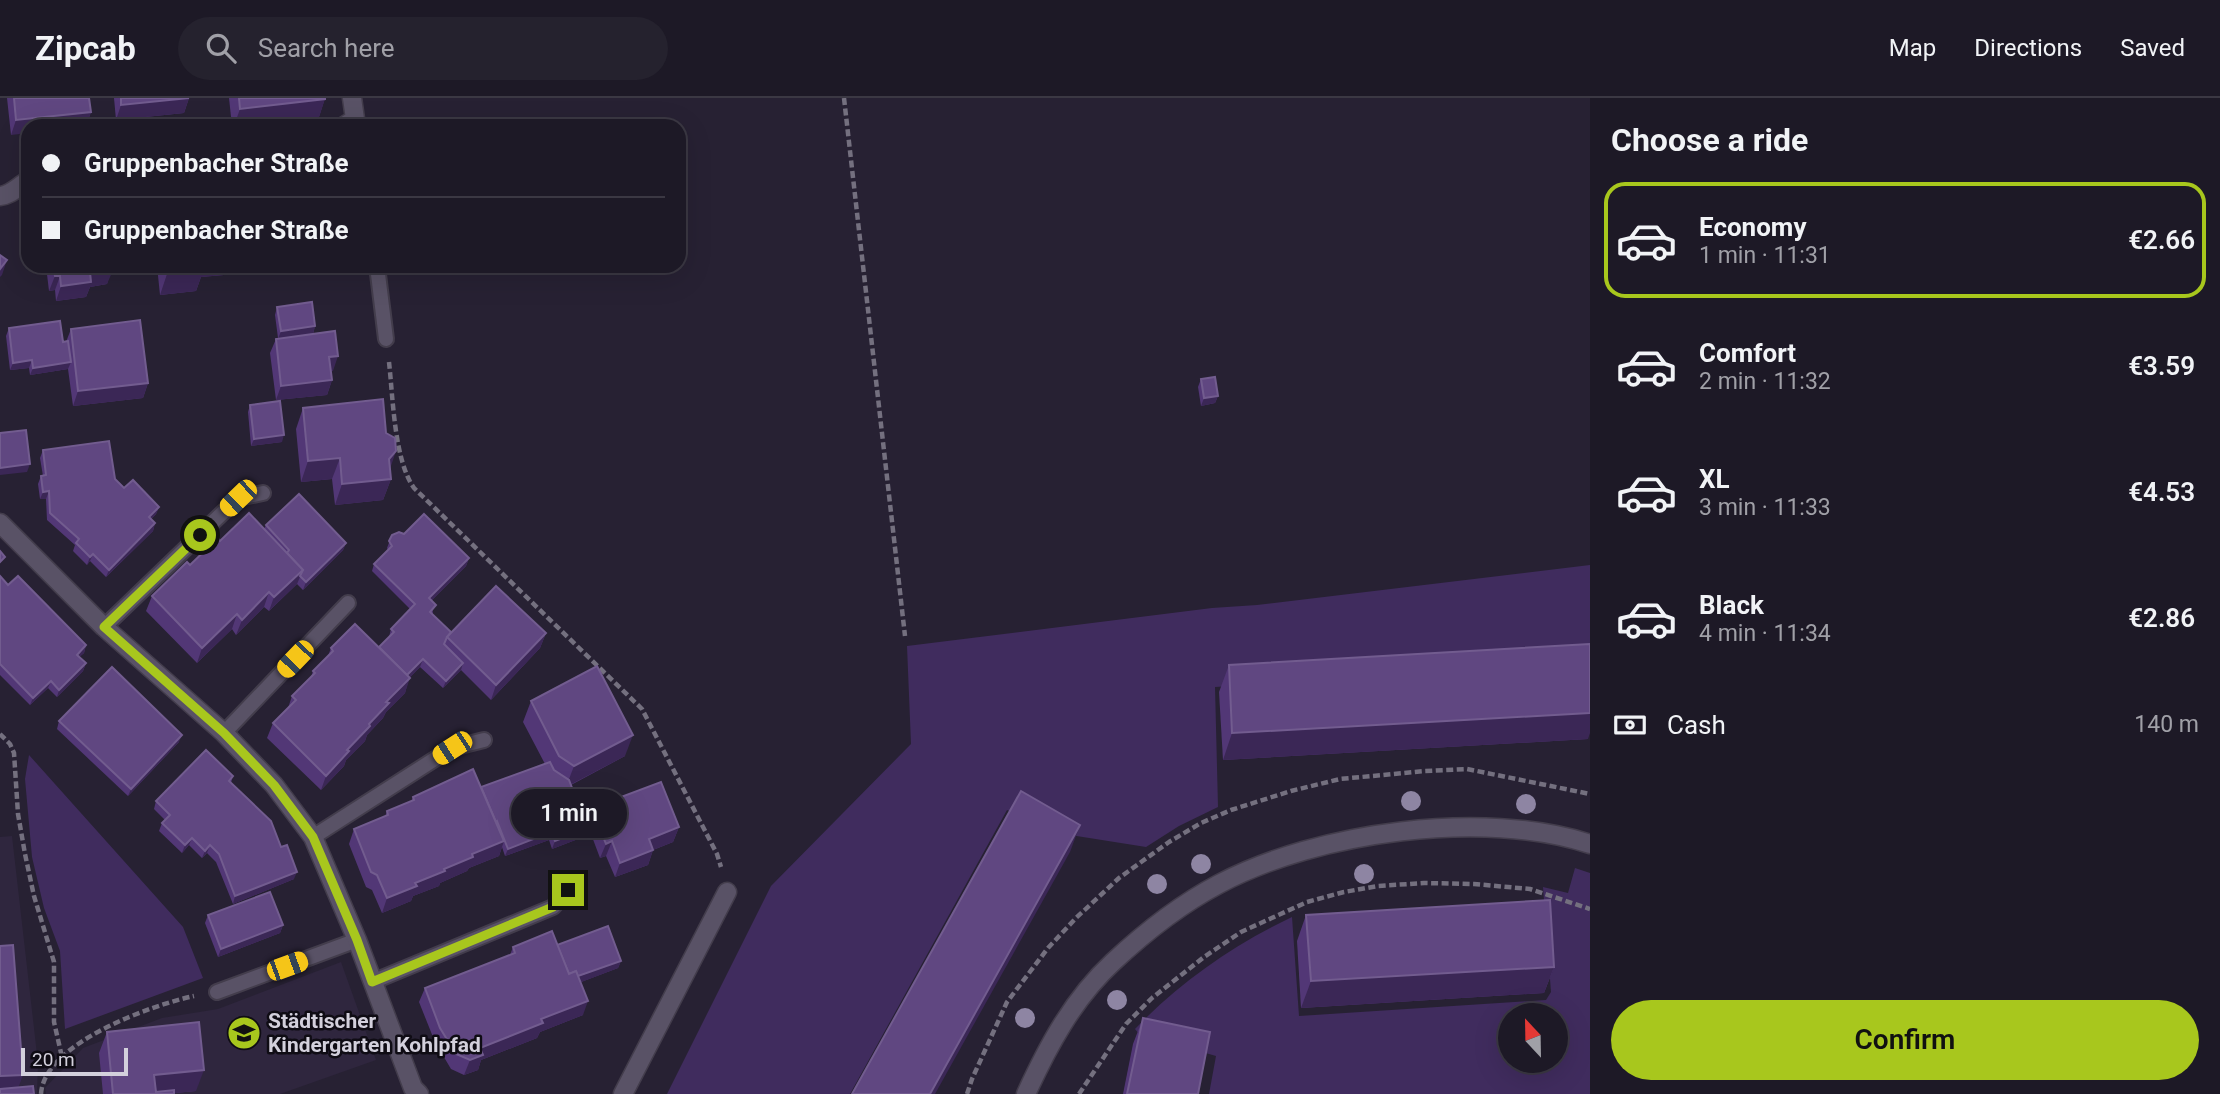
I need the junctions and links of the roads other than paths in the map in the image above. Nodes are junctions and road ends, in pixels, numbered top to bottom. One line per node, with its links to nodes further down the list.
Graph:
1 (352, 98): 2 (street)
2 (352, 119)
3 (21, 185): 4 (street)
4 (0, 196)
5 (378, 273): 6 (lane)
6 (386, 339)
7 (263, 493): 10 (lane)
8 (0, 523): 10 (street)
9 (348, 603): 11 (lane)
10 (104, 627): 11 (street)
11 (224, 733): 13 (street)
12 (484, 740): 13 (lane)
13 (313, 837): 17 (street)
14 (1590, 844): 22 (street)
15 (568, 890): 18 (lane)
16 (727, 892): 21 (street)
17 (357, 940): 18 (street); 19 (lane)
18 (372, 982): 20 (street)
19 (217, 992)
20 (418, 1094)
21 (623, 1094)
22 (1026, 1094)

